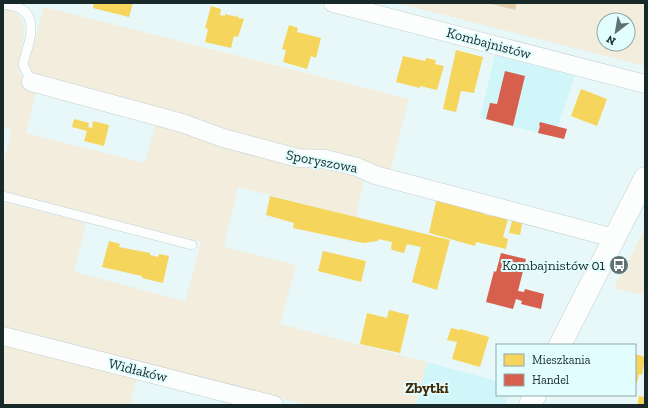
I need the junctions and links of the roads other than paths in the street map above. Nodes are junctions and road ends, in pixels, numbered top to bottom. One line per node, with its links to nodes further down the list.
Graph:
1 (333, 3): 4 (street, Kombajnistów)
2 (3, 4): 3 (lane)
3 (31, 82): 7 (street, Sporyszowa)
4 (645, 84)
5 (645, 178): 7 (street)
6 (3, 196): 8 (lane)
7 (614, 238): 10 (street)
8 (192, 244)
9 (3, 336): 12 (street, Widłaków)
10 (561, 344)
11 (534, 396): 13 (street)
12 (274, 405)
13 (530, 405)

